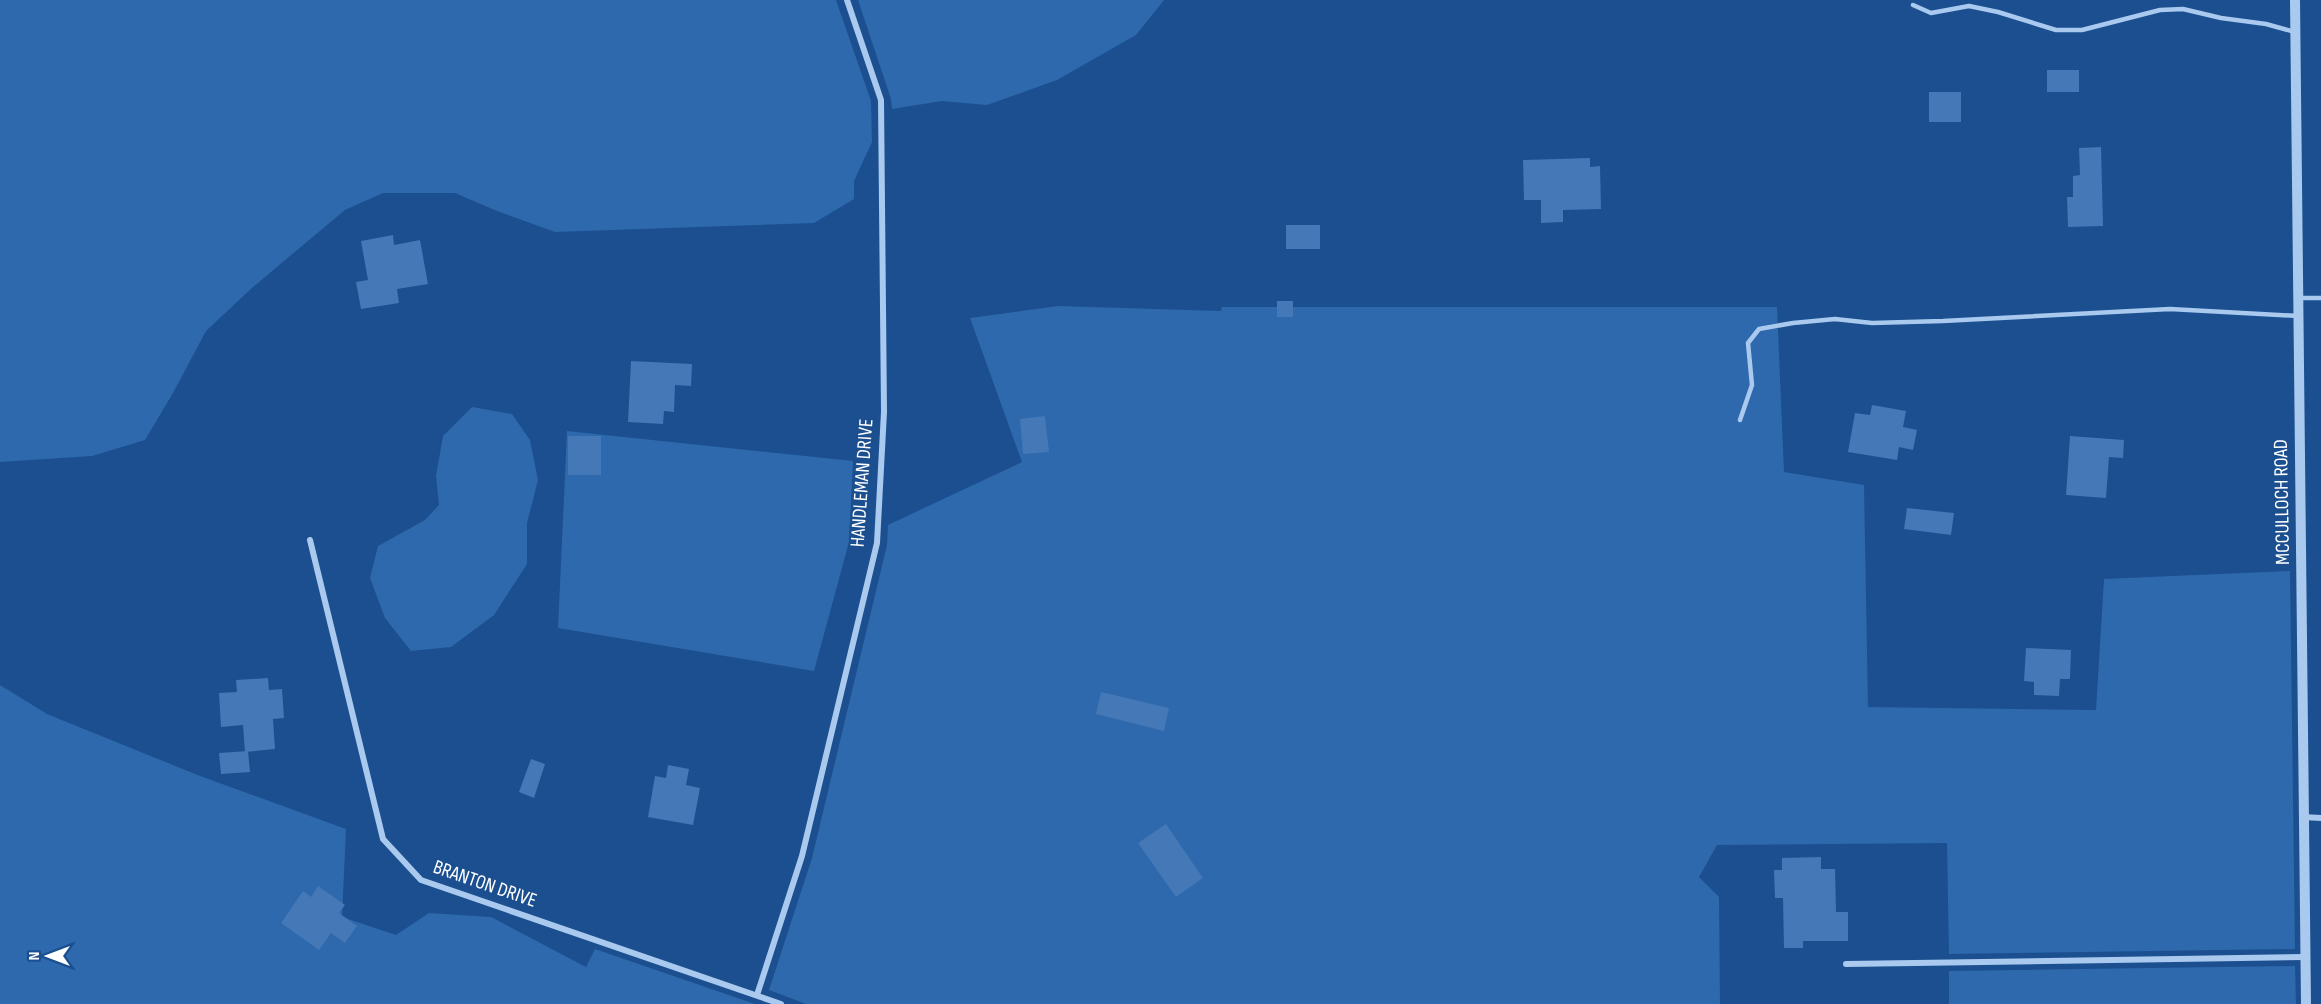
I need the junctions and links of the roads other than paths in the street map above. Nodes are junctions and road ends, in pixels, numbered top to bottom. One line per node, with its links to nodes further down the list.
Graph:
1 (847, 0): 14 (street, HANDLEMAN DRIVE)
2 (2295, 0): 4 (street, MCCULLOCH ROAD)
3 (1913, 5): 4 (lane)
4 (2295, 32): 5 (street, MCCULLOCH ROAD)
5 (2298, 298): 6 (lane); 7 (street, MCCULLOCH ROAD)
6 (2321, 298)
7 (2298, 316): 8 (lane); 10 (street, MCCULLOCH ROAD)
8 (1740, 420)
9 (310, 540): 14 (street, BRANTON DRIVE)
10 (2302, 818): 11 (street); 12 (street, MCCULLOCH ROAD)
11 (2321, 818)
12 (2305, 957): 13 (street); 16 (street, MCCULLOCH ROAD)
13 (1846, 964)
14 (757, 995): 15 (street, BRANTON DRIVE)
15 (781, 1004)
16 (2306, 1004)

